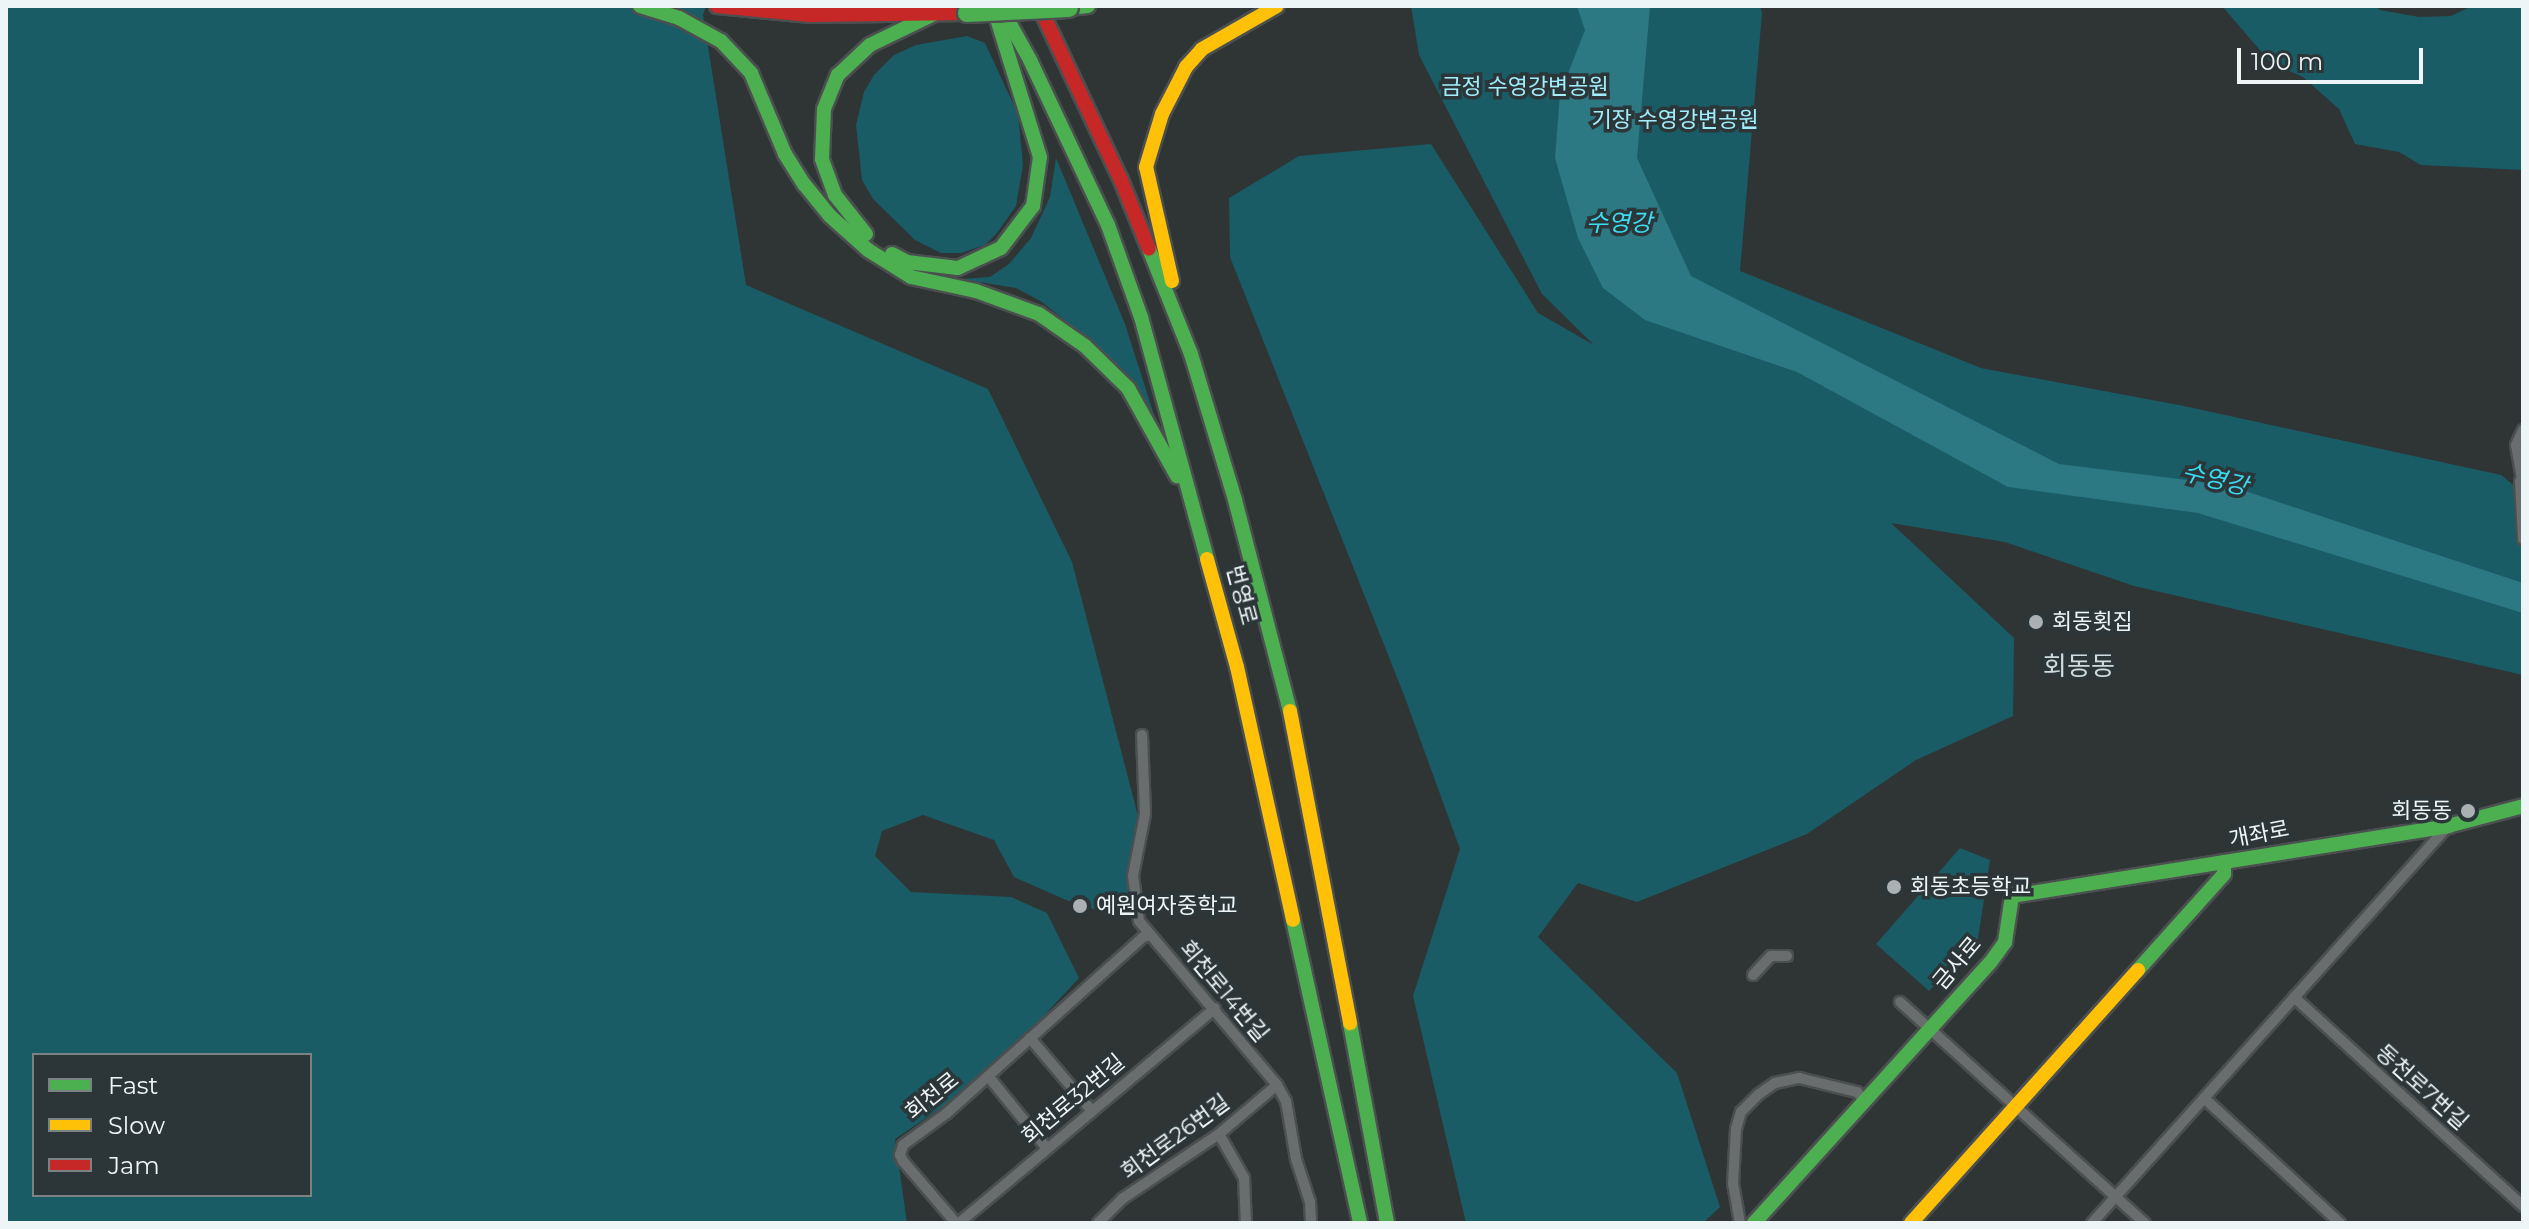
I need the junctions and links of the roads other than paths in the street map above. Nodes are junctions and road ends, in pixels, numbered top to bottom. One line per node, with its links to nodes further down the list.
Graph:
1 (640, 6): 14 (main road)
2 (717, 6): 9 (main road)
3 (993, 6): 9 (main road)
4 (1000, 6): 14 (main road, 번영로)
5 (1039, 6): 10 (main road, 번영로)
6 (1088, 6): 8 (main road)
7 (1277, 6): 10 (main road)
8 (1069, 8): 9 (main road, bridge)
9 (936, 13)
10 (1191, 354): 34 (main road, 번영로)
11 (2523, 430): 12 (street)
12 (2521, 482): 13 (street)
13 (2522, 499): 15 (street)
14 (1193, 507): 35 (main road, 번영로)
15 (2523, 539)
16 (1142, 735): 20 (street, 회천로14번길)
17 (2523, 806): 18 (main road, 개좌로)
18 (2448, 826): 19 (main road, 개좌로); 23 (street)
19 (2224, 862): 26 (main road, 금사로); 32 (main road, 개좌로)
20 (1150, 935): 25 (street, 회천로14번길); 27 (street, 회천로)
21 (1787, 956): 22 (street)
22 (1753, 975)
23 (2294, 997): 30 (street); 39 (street, 동천로7번길)
24 (1900, 1002): 26 (street)
25 (1215, 1008): 29 (street, 회천로14번길); 33 (street, 회천로32번길)
26 (1930, 1029): 31 (main road, 금사로); 32 (street)
27 (1030, 1038): 28 (street, 회천로); 33 (street)
28 (988, 1076): 37 (street, 회천로); 40 (street, 회천로)
29 (1277, 1085): 36 (street, 회천로26번길); 43 (street, 회천로14번길)
30 (2204, 1098): 38 (street); 53 (street)
31 (1865, 1101): 48 (street); 49 (main road, 금사로)
32 (2016, 1106): 38 (street); 50 (main road, 개좌로)
33 (1091, 1110): 37 (street, 회천로32번길)
34 (1370, 1127): 46 (main road, 번영로); 47 (main road)
35 (1339, 1130): 44 (main road); 45 (main road, 번영로)
36 (1219, 1134): 41 (street, 회천로26번길); 42 (street)
37 (1046, 1147): 40 (street, 회천로32번길)
38 (2116, 1196): 51 (street); 52 (street)
39 (2523, 1206)
40 (958, 1223)
41 (1098, 1223)
42 (1246, 1223)
43 (1311, 1223)
44 (1348, 1223)
45 (1360, 1223)
46 (1387, 1223)
47 (1397, 1223)
48 (1740, 1223)
49 (1754, 1223)
50 (1911, 1223)
51 (2092, 1223)
52 (2145, 1223)
53 (2340, 1223)

